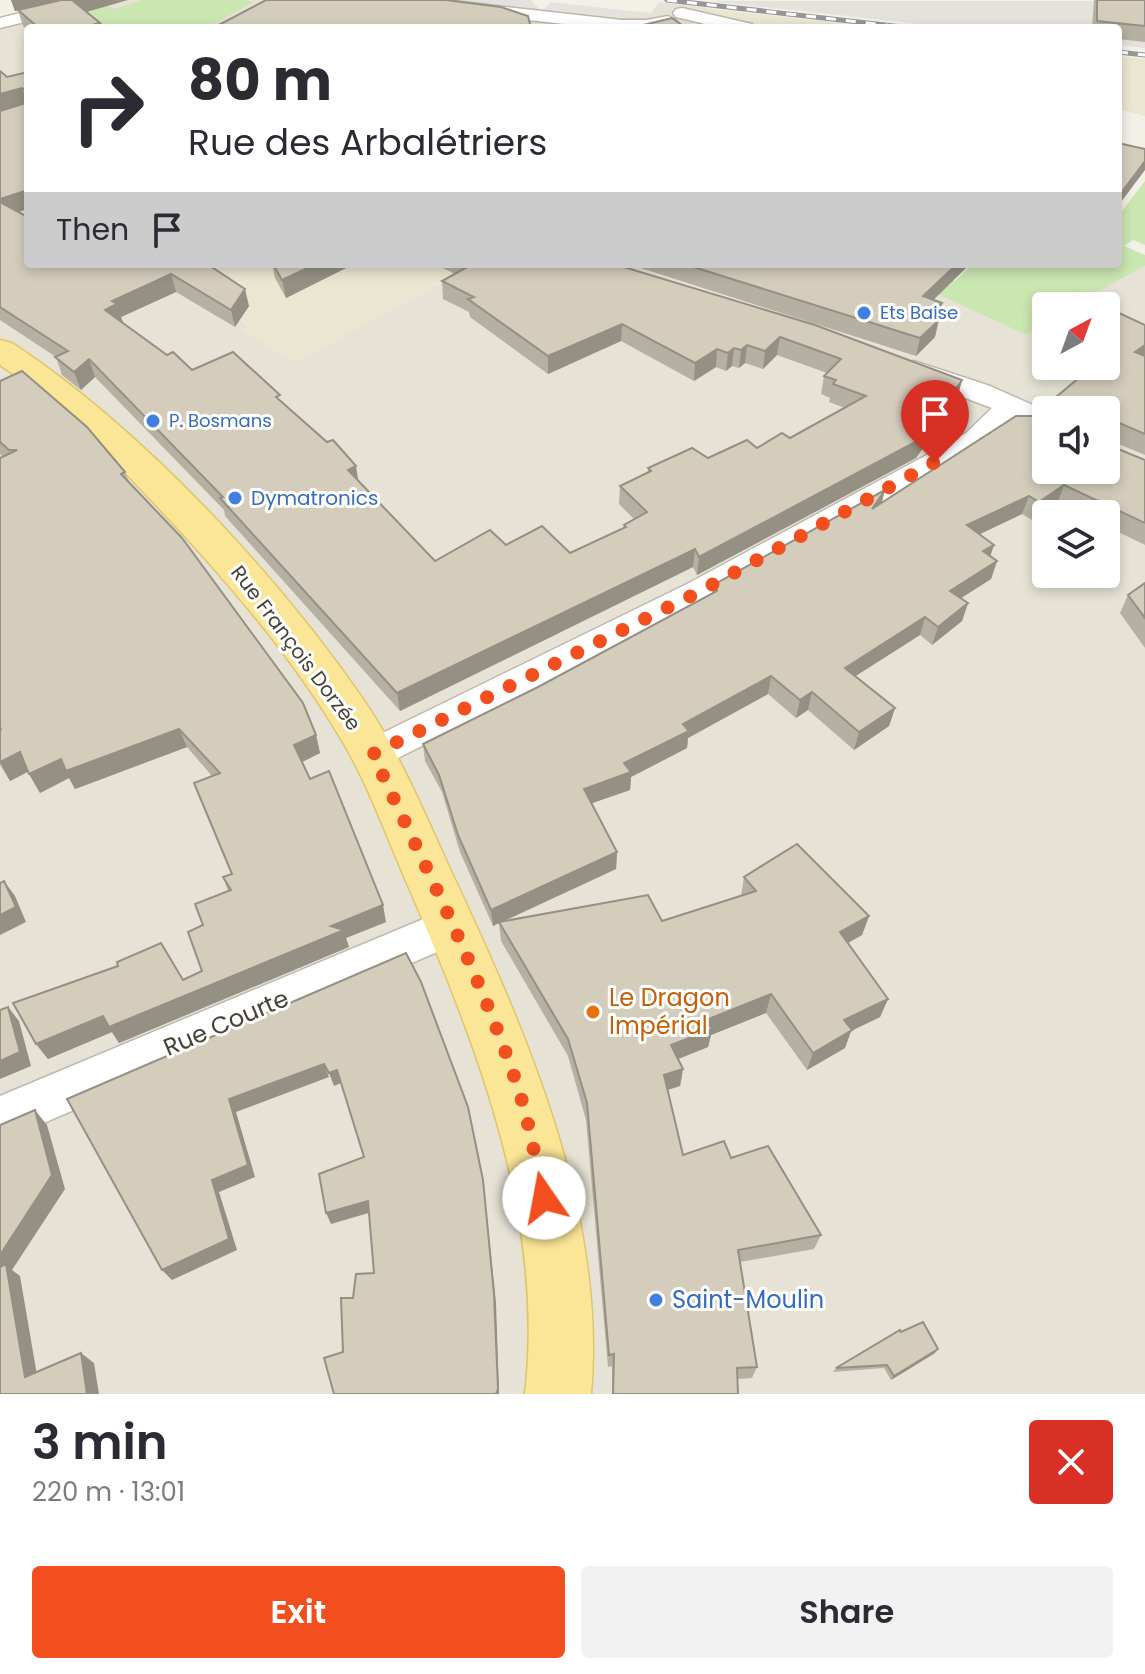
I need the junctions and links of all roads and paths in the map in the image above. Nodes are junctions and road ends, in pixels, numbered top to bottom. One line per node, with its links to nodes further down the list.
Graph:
1 (93, 0): 5 (street)
2 (398, 0): 3 (street); 6 (street)
3 (373, 1)
4 (681, 16): 8 (street); 9 (street); 10 (street)
5 (0, 23)
6 (545, 23): 7 (street)
7 (575, 24)
8 (645, 24)
9 (660, 24)
10 (724, 24)
11 (0, 350): 15 (main road, Rue François Dorzée)
12 (890, 360): 13 (street)
13 (1012, 405): 14 (street); 15 (street)
14 (1032, 415)
15 (373, 754): 16 (main road, Rue François Dorzée)
16 (452, 926): 17 (street, Rue Courte); 18 (main road, Rue François Dorzée)
17 (0, 1119)
18 (558, 1394)

